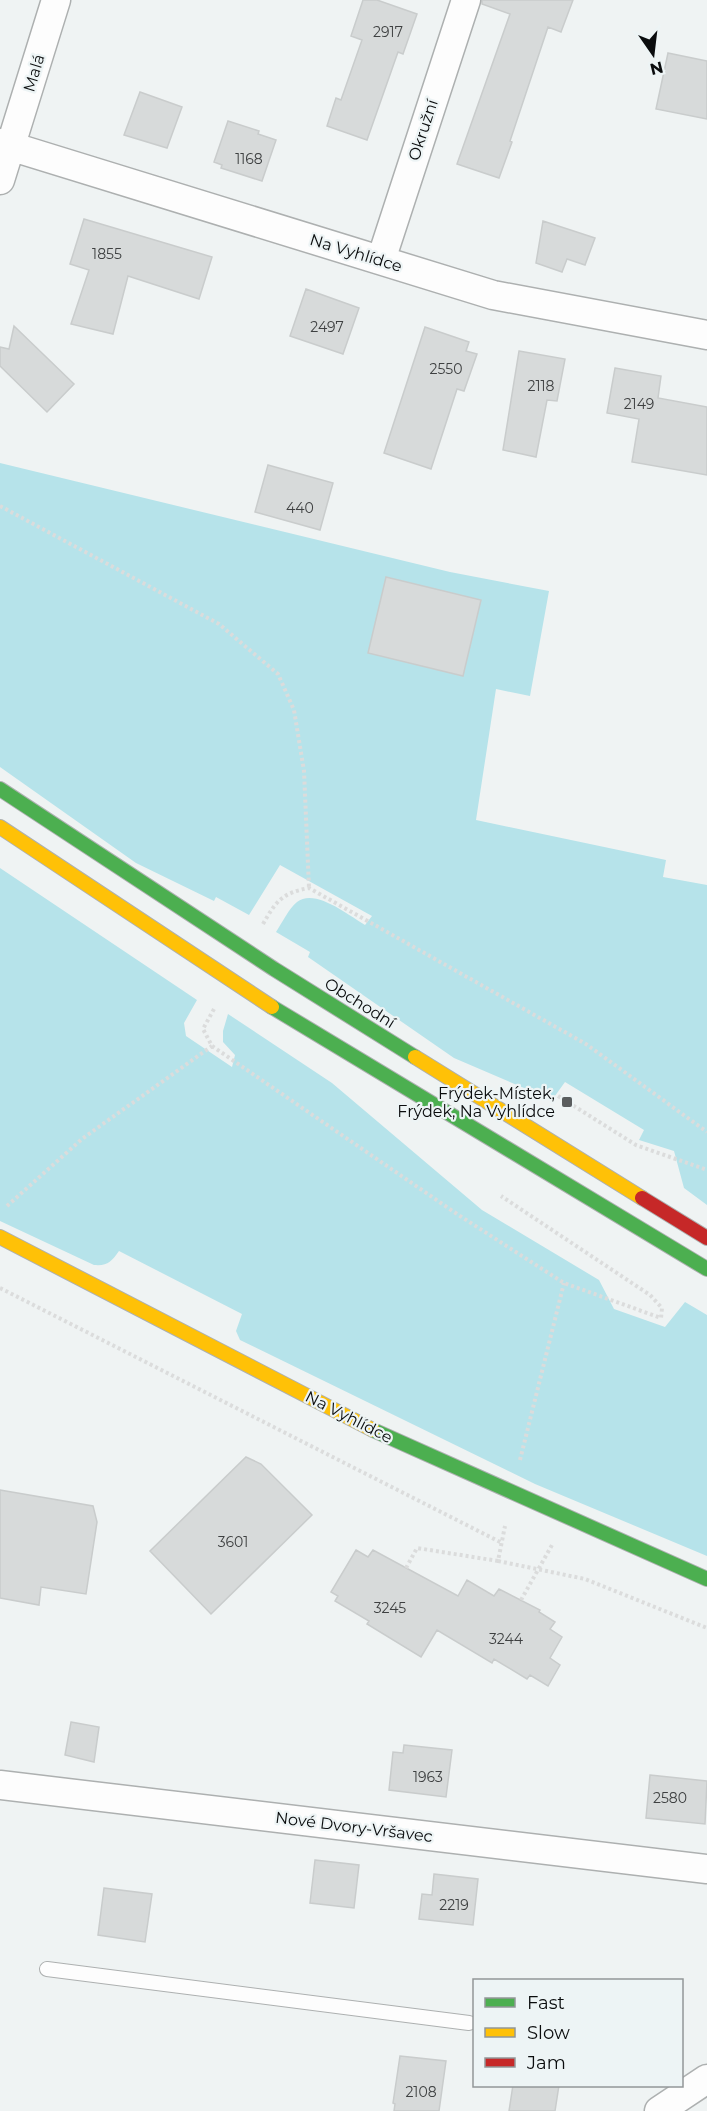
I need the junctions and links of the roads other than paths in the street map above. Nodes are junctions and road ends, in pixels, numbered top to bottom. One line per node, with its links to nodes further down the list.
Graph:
1 (56, 0): 3 (street, Malá)
2 (465, 0): 5 (street, Okružní)
3 (6, 145): 4 (street); 5 (street, Na Vyhlídce)
4 (0, 180)
5 (381, 260): 6 (street, Na Vyhlídce)
6 (707, 335)
7 (0, 789): 10 (main road, Obchodní)
8 (0, 827): 11 (main road)
9 (0, 1237): 12 (main road, Na Vyhlídce)
10 (707, 1238)
11 (707, 1269)
12 (707, 1579)
13 (0, 1785): 14 (street, Nové Dvory-Vršavec)
14 (707, 1869)
15 (47, 1969): 16 (lane)
16 (469, 2023)
17 (707, 2079): 18 (street)
18 (659, 2111)

